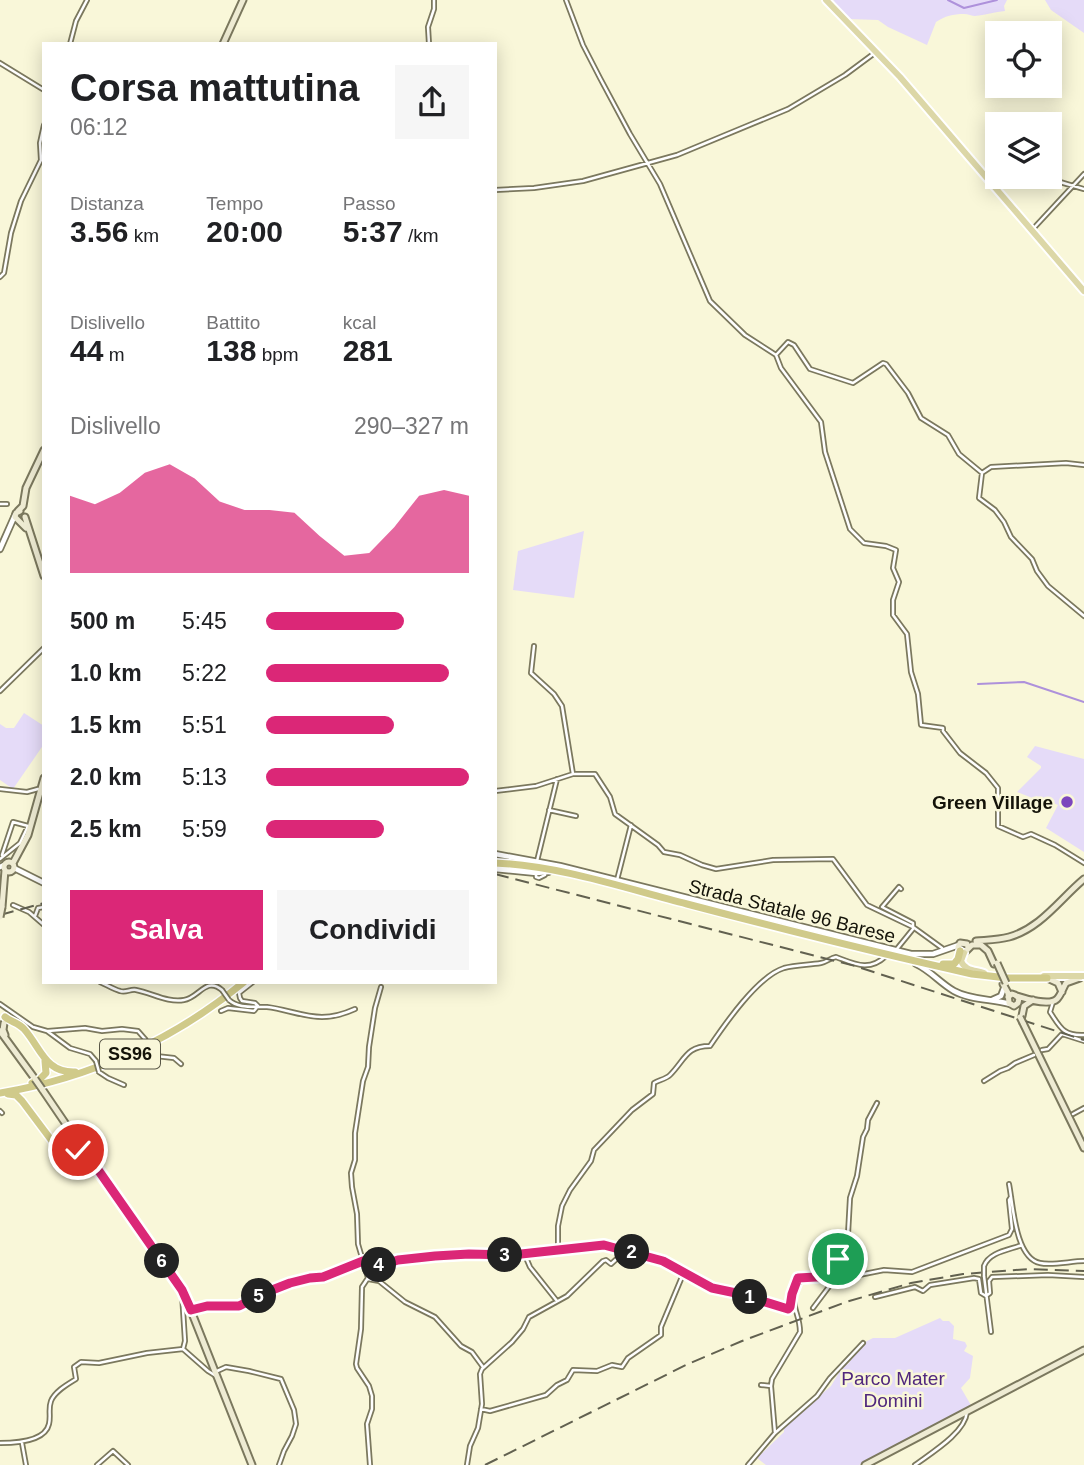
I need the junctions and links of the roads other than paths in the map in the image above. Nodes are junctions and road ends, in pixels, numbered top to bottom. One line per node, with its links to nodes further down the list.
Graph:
1 (87, 0): 6 (street)
2 (243, 0): 7 (main road)
3 (434, 0): 8 (street)
4 (566, 0): 13 (street)
5 (826, 0): 9 (main road)
6 (71, 42)
7 (224, 42)
8 (429, 42)
9 (876, 52): 13 (street); 15 (main road)
10 (0, 63): 11 (street)
11 (42, 89)
12 (42, 134): 22 (street)
13 (648, 164): 20 (street); 24 (street)
14 (1084, 174): 17 (street)
15 (985, 176)
16 (1062, 182): 17 (street)
17 (1073, 185): 19 (street); 21 (street)
18 (996, 189): 21 (main road)
19 (1084, 189)
20 (497, 190)
21 (1032, 231): 23 (main road)
22 (0, 277)
23 (1084, 291)
24 (776, 355): 27 (street); 53 (street)
25 (42, 455): 28 (main road)
26 (1084, 465): 27 (street)
27 (982, 473): 36 (street)
28 (32, 478): 31 (main road); 32 (main road)
29 (0, 504): 30 (street)
30 (7, 504)
31 (17, 513): 32 (main road); 33 (street)
32 (22, 519): 33 (street); 35 (main road)
33 (8, 530): 34 (street)
34 (0, 549)
35 (42, 570)
36 (1084, 616)
37 (534, 646): 40 (street)
38 (42, 650): 39 (street)
39 (0, 691)
40 (573, 774): 41 (street); 47 (street)
41 (557, 779): 44 (street); 45 (street)
42 (42, 788): 43 (street); 52 (main road)
43 (0, 789)
44 (497, 791)
45 (549, 810): 46 (street); 51 (street)
46 (576, 816)
47 (631, 825): 56 (street); 65 (street)
48 (497, 854): 51 (street)
49 (497, 861): 73 (highway, Strada Statale 96 Barese)
50 (497, 861): 76 (highway, Strada Statale 96 Barese)
51 (537, 861): 56 (street)
52 (5, 863): 52 (street); 57 (street); 60 (main road)
53 (1084, 863)
54 (497, 869): 72 (street)
55 (1084, 879): 66 (main road)
56 (617, 880): 70 (street)
57 (42, 882)
58 (901, 888): 65 (street)
59 (13, 905): 62 (street)
60 (2, 907): 63 (main road, bridge)
61 (42, 907): 62 (street)
62 (35, 916): 64 (street)
63 (0, 917)
64 (42, 923)
65 (913, 927): 68 (street); 70 (street)
66 (995, 940): 67 (main road); 71 (main road)
67 (976, 942): 69 (main road); 71 (main road)
68 (942, 948)
69 (961, 948): 70 (street); 73 (highway); 74 (main road); 75 (main road)
70 (902, 949)
71 (991, 951): 74 (main road)
72 (883, 957): 85 (street); 117 (street)
73 (939, 964): 75 (highway, Strada Statale 96 Barese)
74 (996, 964): 78 (main road, bridge)
75 (985, 973): 77 (main road, Strada Statale 96 Barese)
76 (1047, 978): 77 (main road, Strada Statale 96 Barese); 84 (main road)
77 (1083, 978): 84 (main road)
78 (1005, 983): 85 (street); 86 (main road)
79 (104, 984): 90 (street, bridge)
80 (239, 984): 102 (highway, SS96)
81 (239, 984): 106 (highway, SS96)
82 (250, 984): 90 (street)
83 (381, 987): 121 (street)
84 (1062, 992): 88 (main road)
85 (991, 1000): 86 (street)
86 (1013, 1000): 87 (main road); 93 (main road)
87 (1033, 1000): 88 (main road); 93 (main road)
88 (1053, 1002): 96 (street)
89 (0, 1004): 95 (street)
90 (258, 1006): 91 (street); 92 (street)
91 (355, 1009)
92 (221, 1011)
93 (1023, 1019): 112 (main road)
94 (3, 1022): 100 (highway); 106 (main road, bridge)
95 (47, 1031): 101 (street, bridge); 105 (street, bridge)
96 (1084, 1035)
97 (1084, 1041): 98 (street)
98 (1042, 1050)
99 (1034, 1055): 103 (street)
100 (44, 1057): 102 (highway); 104 (highway)
101 (181, 1064)
102 (79, 1072): 104 (highway)
103 (984, 1081)
104 (27, 1085): 107 (highway)
105 (124, 1085)
106 (43, 1087): 107 (highway, SS96); 109 (highway); 113 (main road)
107 (0, 1092): 109 (highway)
108 (877, 1103): 123 (street)
109 (28, 1108): 113 (highway)
110 (1084, 1108): 111 (street)
111 (1073, 1114)
112 (1084, 1146)
113 (81, 1151): 132 (main road)
114 (1009, 1184): 115 (street)
115 (1011, 1197): 116 (street); 123 (street)
116 (1021, 1243): 120 (street); 128 (street, bridge)
117 (558, 1249): 118 (street); 119 (street)
118 (632, 1252): 122 (street); 130 (street)
119 (524, 1253): 121 (street); 130 (street)
120 (1084, 1261)
121 (363, 1262): 126 (street); 132 (street)
122 (684, 1272): 124 (street); 141 (street)
123 (835, 1276): 124 (street); 131 (street)
124 (805, 1277): 140 (street)
125 (1084, 1277): 128 (street)
126 (368, 1279): 137 (street); 151 (street)
127 (182, 1294): 135 (street)
128 (986, 1296): 129 (street); 133 (street)
129 (875, 1297)
130 (557, 1301): 137 (street)
131 (813, 1308)
132 (191, 1310): 138 (main road)
133 (991, 1332)
134 (863, 1343): 143 (street)
135 (183, 1349): 138 (street); 145 (street)
136 (1084, 1350): 142 (main road)
137 (484, 1367): 141 (street)
138 (217, 1373): 149 (main road); 150 (street)
139 (761, 1385): 140 (street)
140 (771, 1386): 143 (street)
141 (481, 1409): 152 (street)
142 (967, 1412): 154 (main road); 155 (street)
143 (775, 1433): 153 (street)
144 (0, 1443): 145 (street)
145 (22, 1443): 146 (street)
146 (26, 1465)
147 (97, 1465): 148 (street)
148 (128, 1465)
149 (252, 1465)
150 (279, 1465)
151 (370, 1465)
152 (467, 1465)
153 (748, 1465)
154 (865, 1465)
155 (915, 1465)

